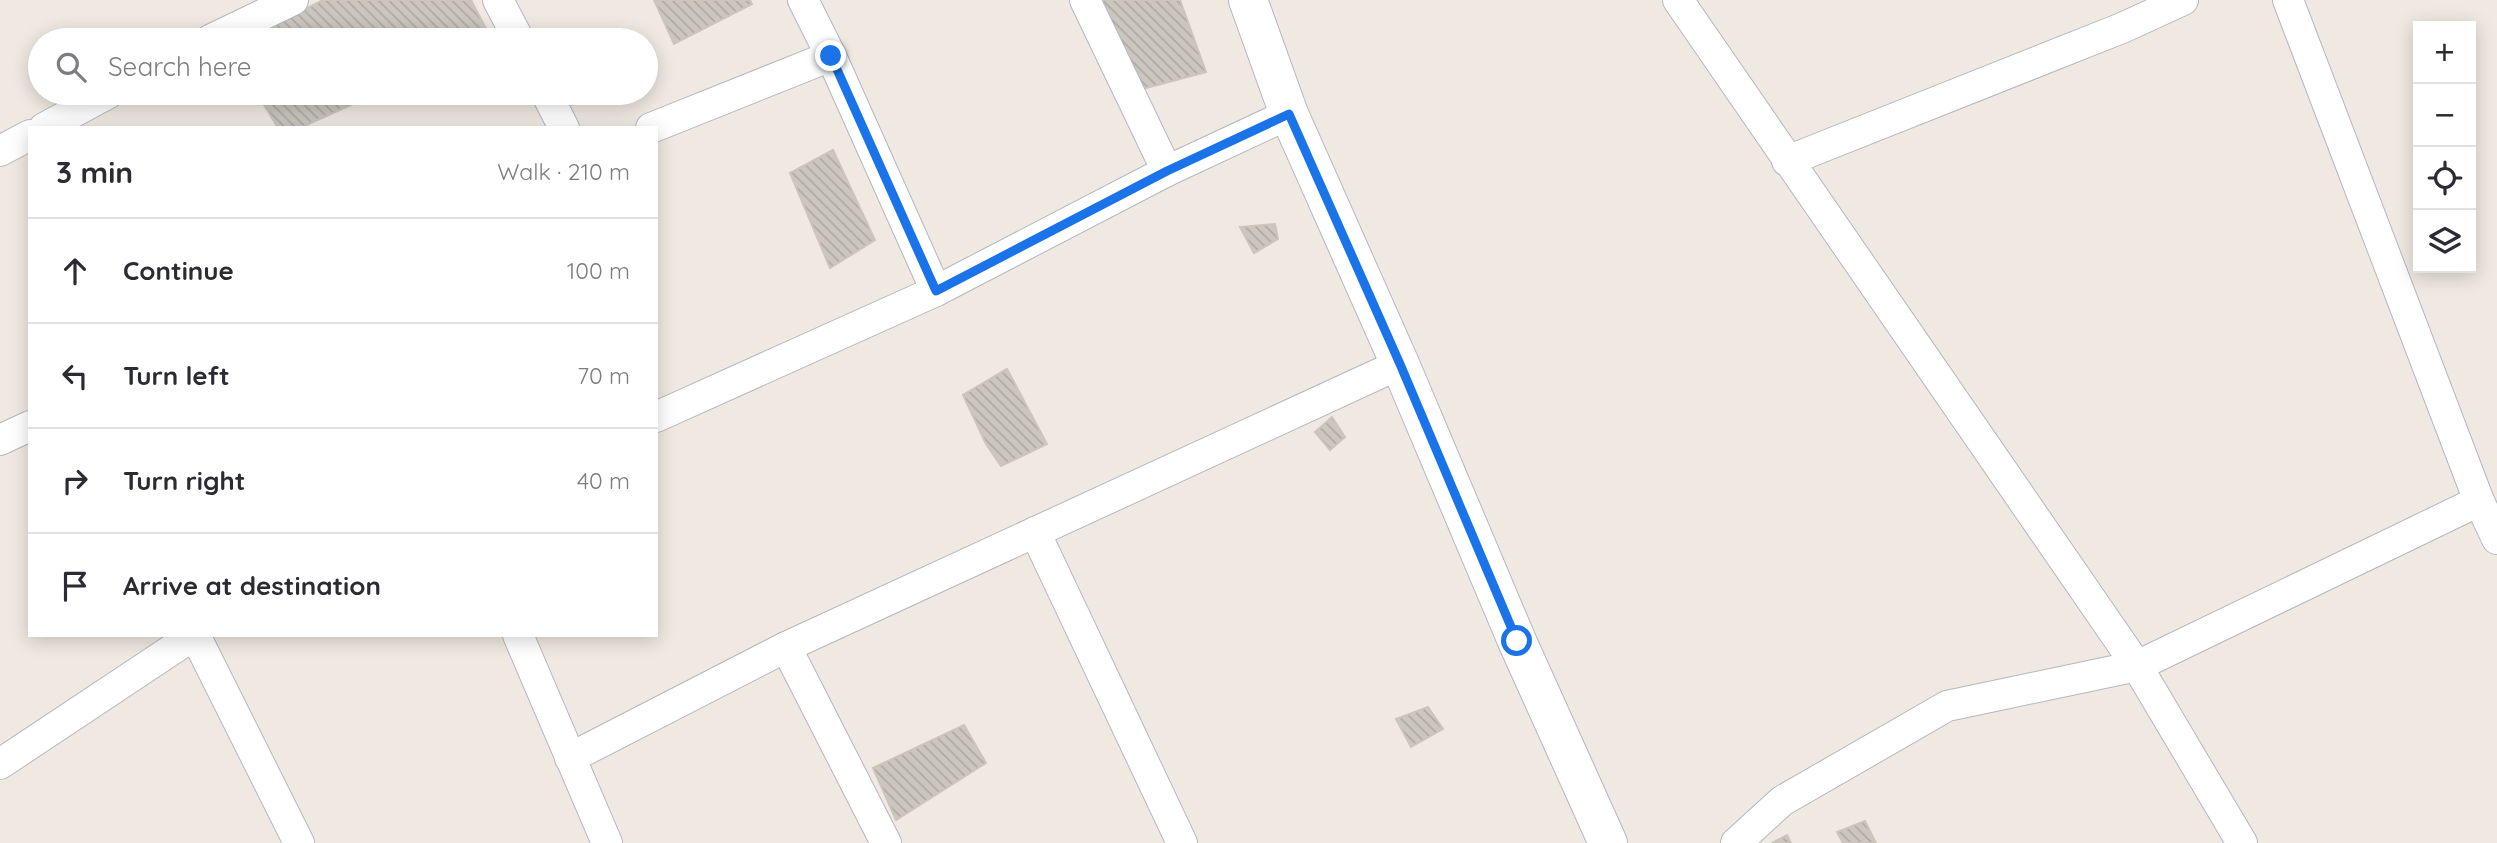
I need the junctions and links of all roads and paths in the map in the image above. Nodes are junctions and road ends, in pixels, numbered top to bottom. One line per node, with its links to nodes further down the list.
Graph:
1 (293, 0): 9 (street)
2 (498, 0): 10 (street)
3 (803, 0): 11 (street)
4 (1085, 0): 21 (street)
5 (1248, 0): 14 (street)
6 (1678, 0): 20 (street)
7 (2183, 0): 20 (street)
8 (2288, 0): 27 (street)
9 (235, 28)
10 (513, 28)
11 (831, 56): 17 (street); 22 (street)
12 (87, 105): 15 (street)
13 (552, 105): 16 (street)
14 (1289, 114): 21 (street); 23 (street)
15 (48, 126)
16 (563, 126)
17 (656, 126)
18 (28, 136): 19 (street)
19 (0, 152)
20 (1787, 161): 34 (street)
21 (1167, 171): 22 (street)
22 (936, 291): 24 (street)
23 (1400, 364): 28 (street); 41 (street)
24 (658, 416)
25 (28, 427): 26 (street)
26 (0, 440)
27 (2479, 501): 29 (street); 34 (street)
28 (1035, 532): 33 (street); 40 (street)
29 (2497, 539)
30 (192, 637): 36 (street)
31 (196, 637): 37 (street)
32 (519, 637): 35 (street)
33 (786, 647): 35 (street); 39 (street)
34 (2137, 666): 42 (street); 43 (street)
35 (570, 758): 38 (street)
36 (0, 764)
37 (299, 843)
38 (607, 843)
39 (886, 843)
40 (1182, 843)
41 (1608, 843)
42 (1736, 843)
43 (2242, 843)

